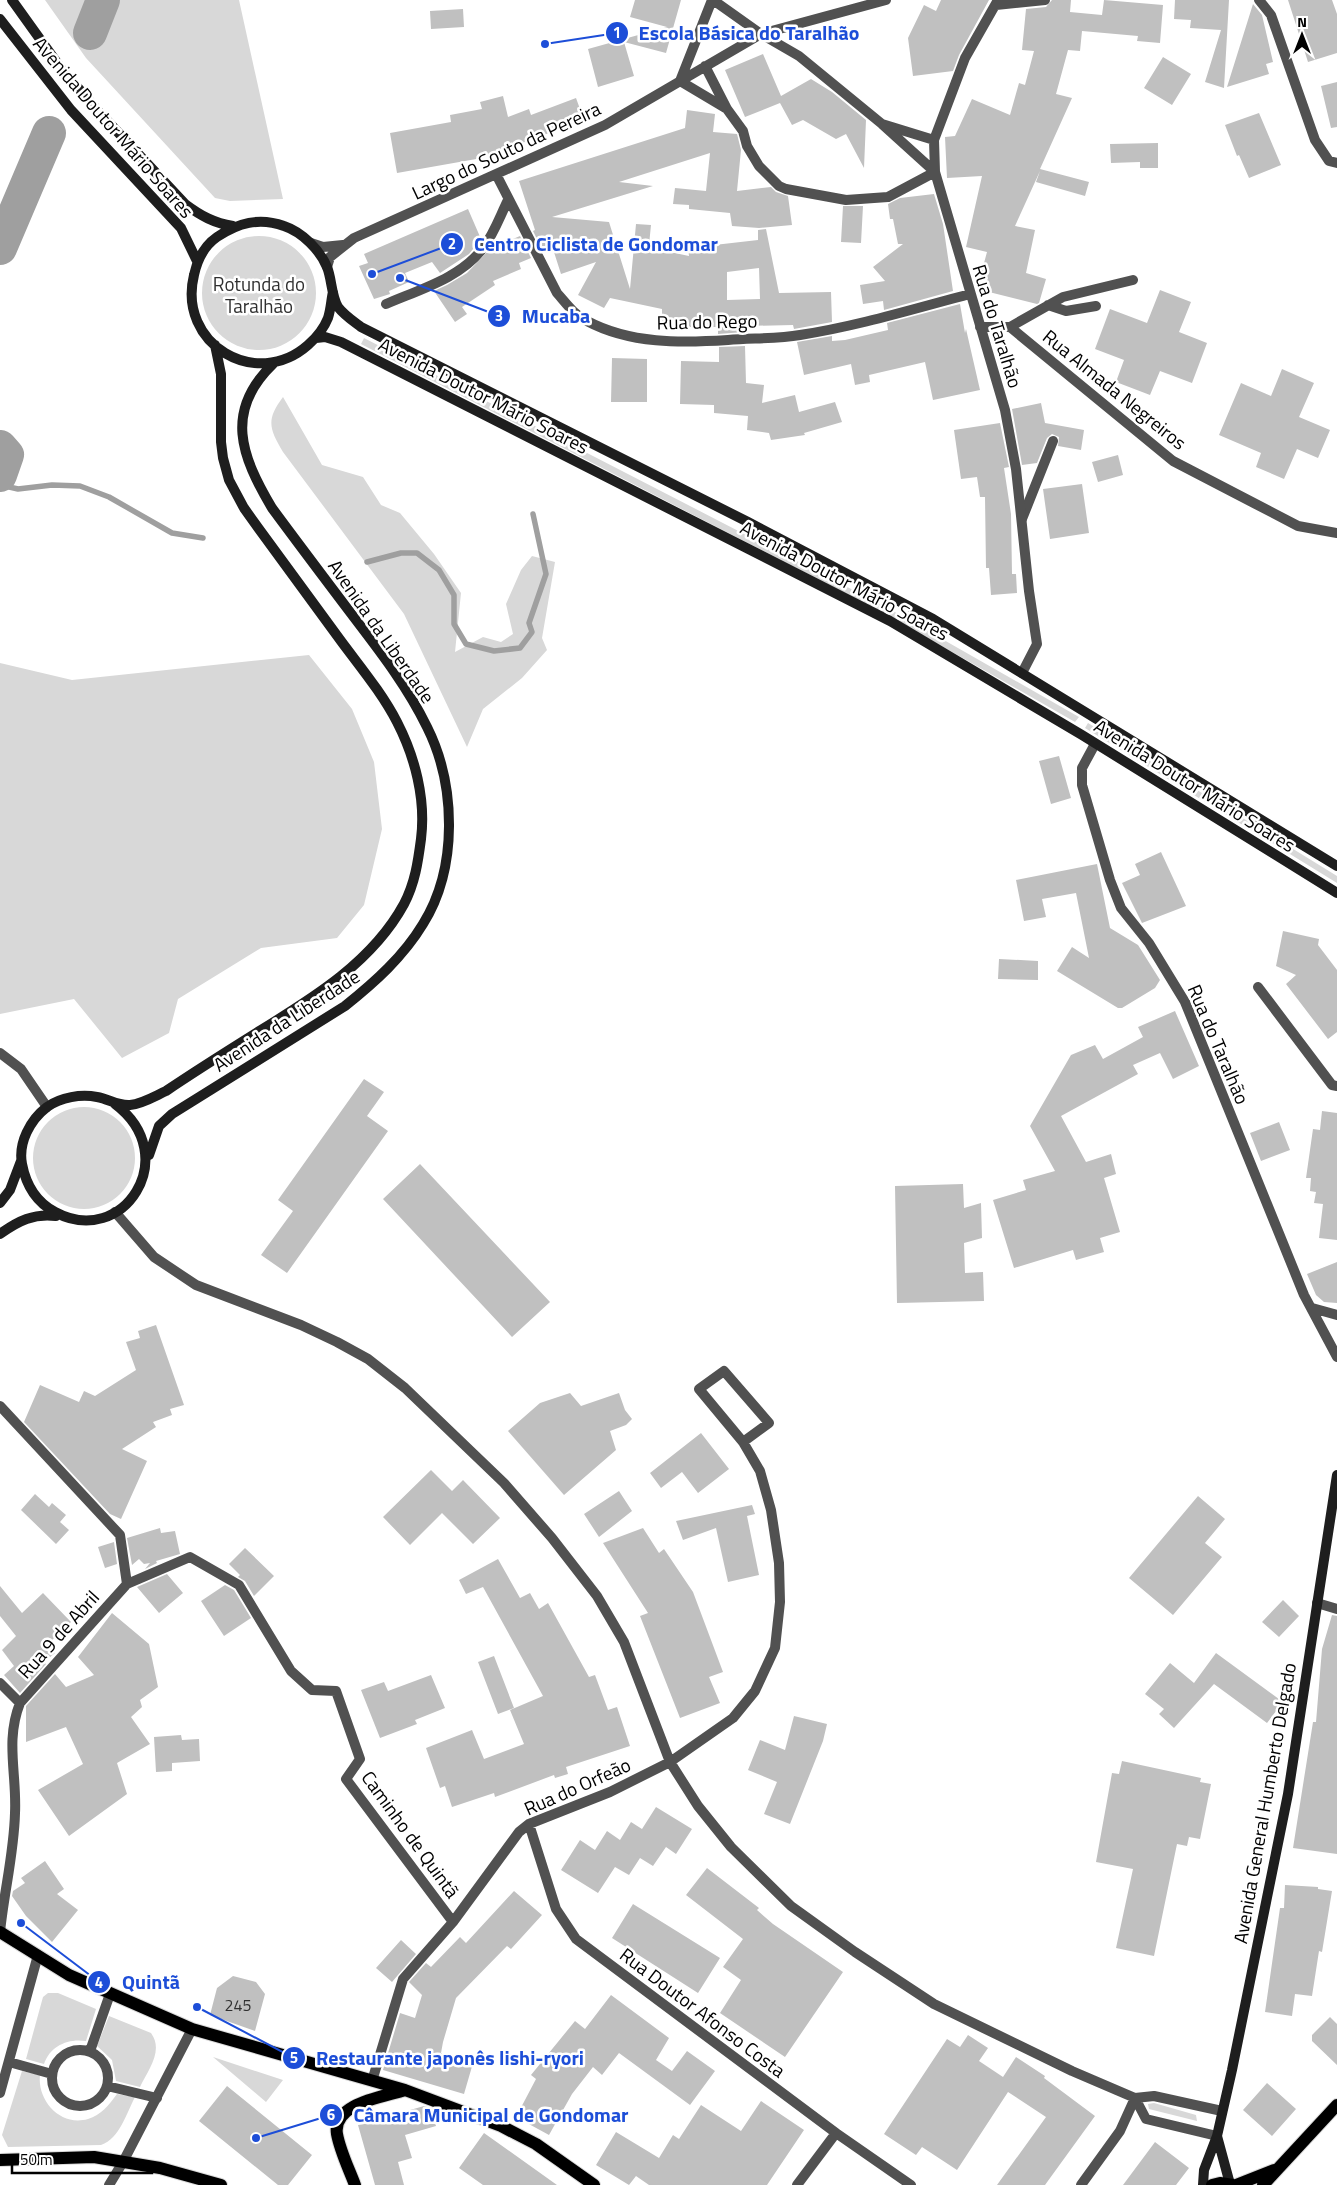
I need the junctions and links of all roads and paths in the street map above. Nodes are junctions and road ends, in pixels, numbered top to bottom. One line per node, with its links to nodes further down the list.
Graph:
1 (12, 0): 18 (main road, Avenida Doutor Mário Soares)
2 (712, 0): 8 (street); 10 (street)
3 (886, 0): 8 (street, Largo do Souto da Pereira)
4 (1045, 0): 6 (street)
5 (1259, 0): 14 (street)
6 (997, 3): 13 (street, Rua do Taralhão)
7 (0, 19): 21 (main road, Avenida Doutor Mário Soares)
8 (761, 34): 9 (street, Largo do Souto da Pereira); 12 (street)
9 (705, 66): 10 (street, Largo do Souto da Pereira); 11 (street)
10 (680, 81): 11 (street); 16 (street, Largo do Souto da Pereira)
11 (726, 109): 15 (street)
12 (882, 124): 13 (street); 15 (street)
13 (934, 140): 15 (street, Rua do Taralhão)
14 (1337, 162)
15 (935, 172): 25 (street, Rua do Taralhão)
16 (497, 176): 17 (street, Rua do Rego); 20 (street, Largo do Souto da Pereira)
17 (508, 200): 25 (street, Rua do Rego); 26 (street)
18 (234, 226): 19 (main road, Avenida Doutor Mário Soares); 21 (main road, Avenida Doutor Mário Soares)
19 (311, 243): 20 (street, Largo do Souto da Pereira); 22 (main road, Avenida Doutor Mário Soares)
20 (344, 245): 22 (street, Largo do Souto da Pereira)
21 (197, 262): 32 (main road, Avenida Doutor Mário Soares)
22 (327, 267): 24 (main road, Avenida Doutor Mário Soares)
23 (1133, 280): 27 (street)
24 (333, 292): 31 (main road, Avenida Doutor Mário Soares); 37 (main road, Avenida Doutor Mário Soares)
25 (970, 294): 30 (street, Rua do Taralhão)
26 (386, 304)
27 (1048, 305): 28 (street); 29 (street)
28 (1096, 306)
29 (1010, 326): 30 (street); 36 (street, Rua Almada Negreiros)
30 (980, 327): 35 (street, Rua do Taralhão)
31 (316, 338): 33 (main road, Avenida Doutor Mário Soares); 38 (main road, Avenida Doutor Mário Soares)
32 (215, 346): 33 (main road, Avenida Doutor Mário Soares); 44 (main road, Avenida da Liberdade)
33 (273, 364): 47 (main road, Avenida da Liberdade)
34 (1053, 441): 35 (street)
35 (1022, 518): 37 (street, Rua do Taralhão)
36 (1337, 533)
37 (1022, 673): 39 (main road, Avenida Doutor Mário Soares)
38 (1095, 744): 40 (main road, Avenida Doutor Mário Soares); 52 (street, Rua do Taralhão)
39 (1337, 866)
40 (1337, 893)
41 (1258, 987): 43 (street)
42 (0, 1053): 45 (street)
43 (1337, 1086)
44 (115, 1104): 45 (main road); 47 (main road)
45 (47, 1107): 46 (main road)
46 (21, 1160): 48 (main road); 50 (main road)
47 (146, 1163): 49 (main road)
48 (0, 1203)
49 (115, 1212): 50 (main road); 63 (street)
50 (62, 1216): 51 (main road)
51 (0, 1234)
52 (1312, 1308): 53 (street); 54 (street, Rua do Taralhão)
53 (1337, 1315)
54 (1337, 1357)
55 (0, 1406): 58 (street)
56 (742, 1442): 56 (street, Rua do Orfeão); 63 (street, Rua do Orfeão)
57 (1337, 1475): 59 (main road, Avenida General Humberto Delgado)
58 (127, 1584): 62 (street, Rua 9 de Abril); 65 (street, Caminho de Quintã)
59 (1318, 1603): 60 (street); 80 (main road, Avenida General Humberto Delgado)
60 (1337, 1609)
61 (0, 1683): 62 (street)
62 (20, 1703): 66 (street, Rua 9 de Abril)
63 (670, 1762): 64 (street, Rua do Orfeão); 78 (street)
64 (529, 1824): 65 (street, Rua do Orfeão); 81 (street, Rua Doutor Afonso Costa)
65 (454, 1922): 73 (street, Rua do Orfeão)
66 (0, 1932): 67 (main road)
67 (38, 1955): 68 (main road); 71 (street)
68 (110, 1994): 69 (main road); 70 (street)
69 (192, 2029): 73 (main road); 77 (street)
70 (90, 2052): 72 (street); 74 (street)
71 (9, 2062): 72 (street); 76 (street)
72 (52, 2074): 74 (street)
73 (372, 2081): 75 (main road)
74 (107, 2086): 77 (street)
75 (405, 2090): 88 (main road); 89 (main road)
76 (0, 2093)
77 (157, 2098): 84 (street)
78 (1135, 2098): 80 (street); 82 (street); 92 (street)
79 (1337, 2105): 85 (main road)
80 (1222, 2111): 82 (main road, Avenida General Humberto Delgado)
81 (836, 2133): 90 (street); 91 (street, Rua Doutor Afonso Costa)
82 (1217, 2136): 93 (main road, Avenida General Humberto Delgado); 95 (main road, Avenida General Humberto Delgado)
83 (0, 2160): 84 (main road)
84 (123, 2162): 86 (street); 87 (main road)
85 (1276, 2169): 95 (main road); 96 (main road)
86 (109, 2185)
87 (222, 2185)
88 (355, 2185)
89 (594, 2185)
90 (798, 2185)
91 (911, 2185)
92 (1082, 2185)
93 (1203, 2185)
94 (1212, 2185): 95 (main road)
95 (1233, 2185)
96 (1263, 2185)

